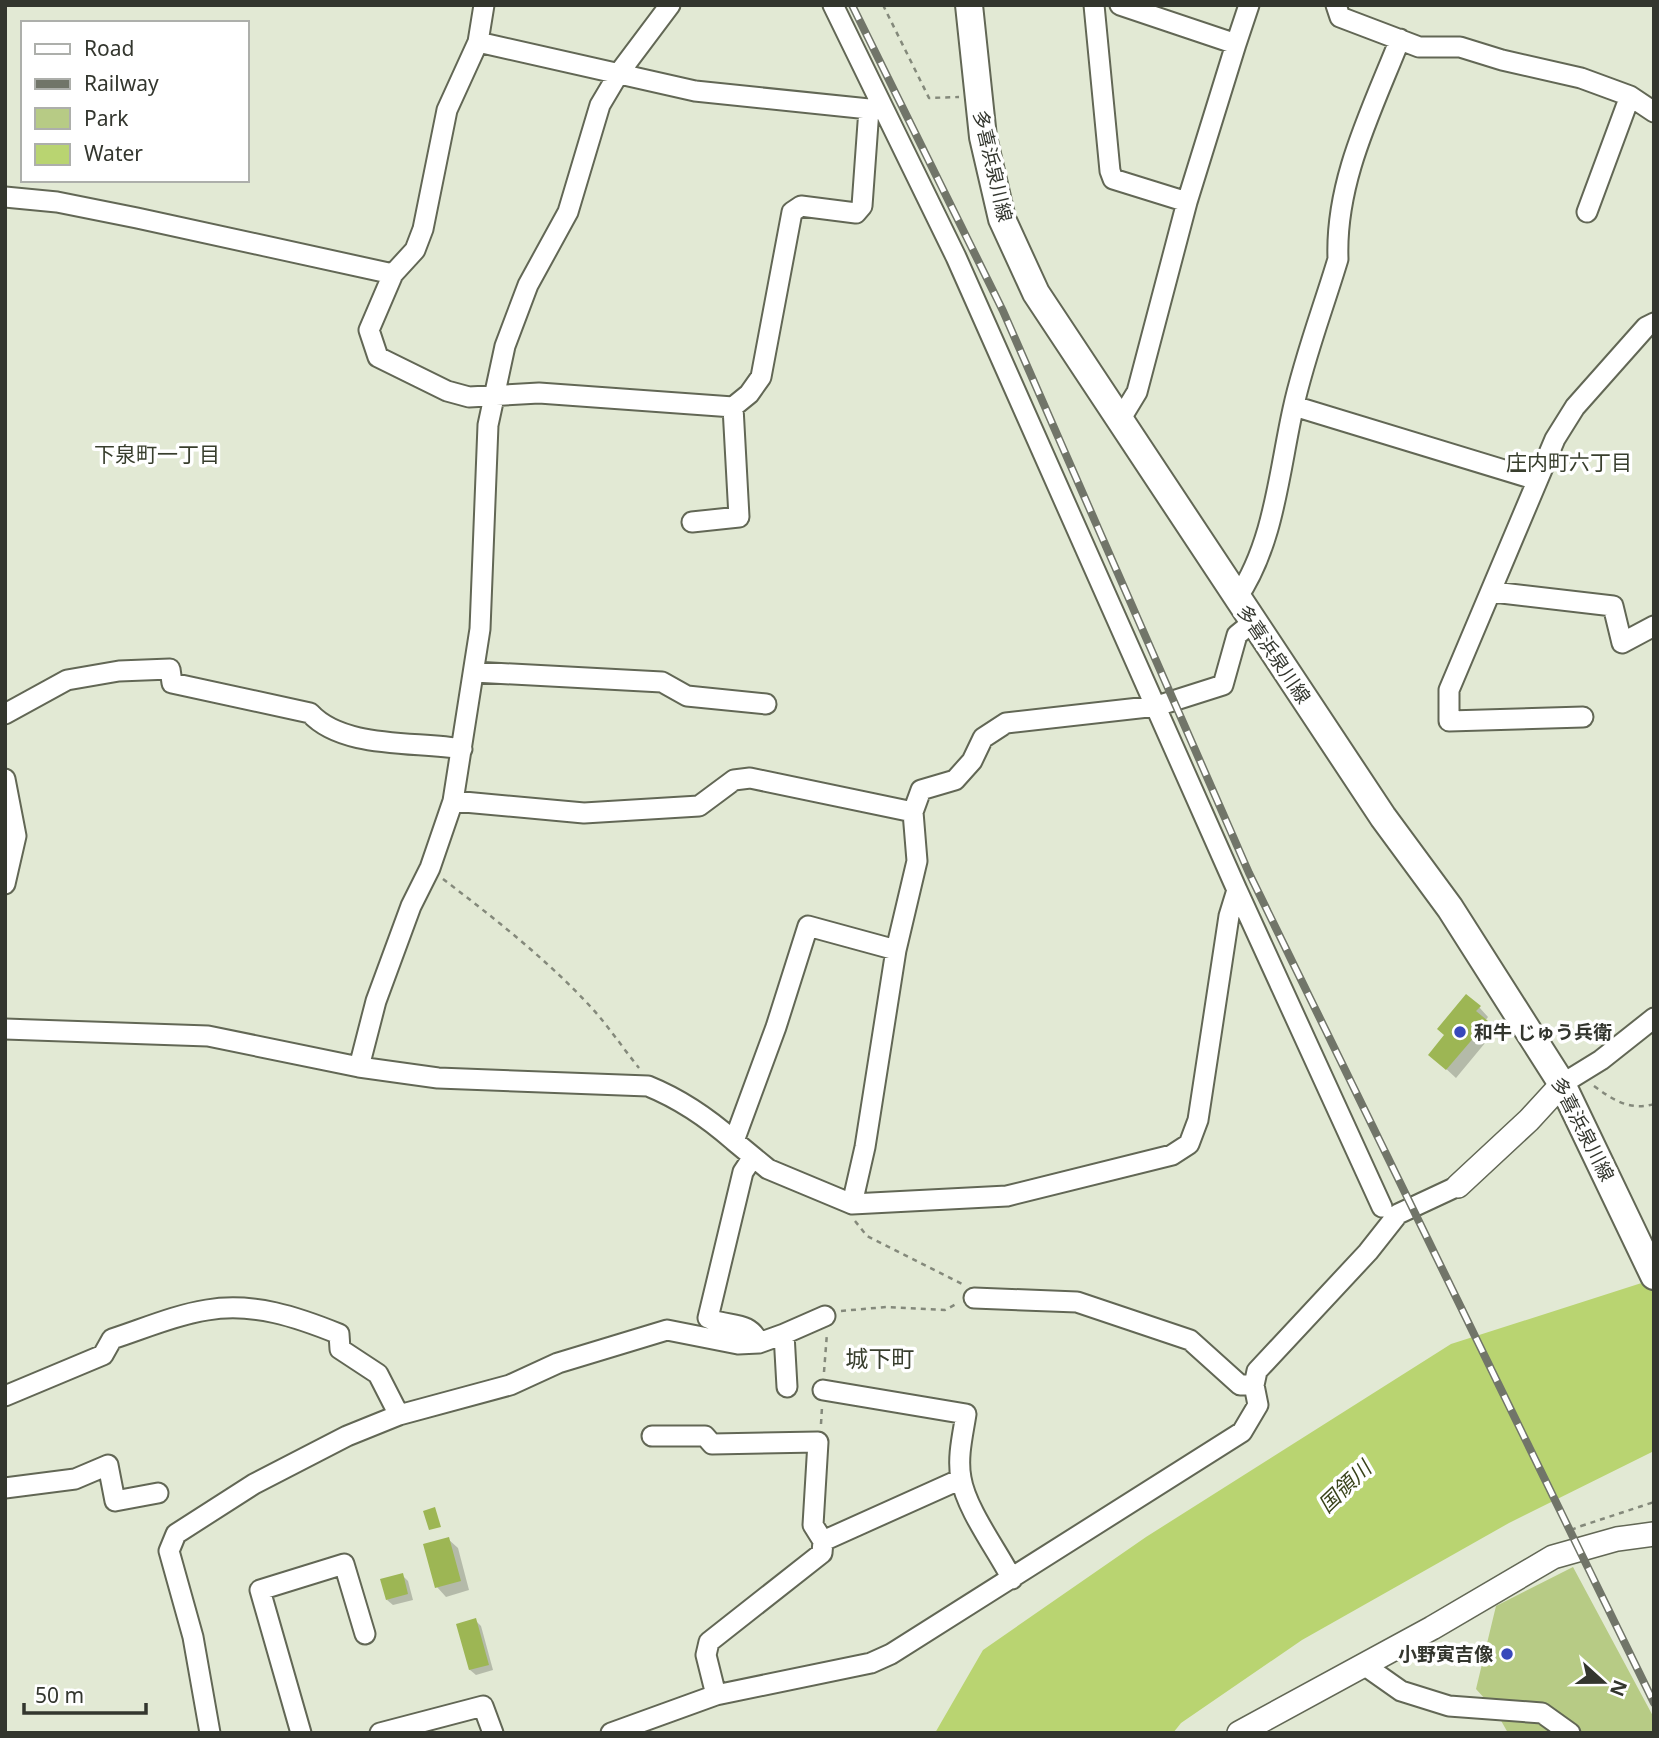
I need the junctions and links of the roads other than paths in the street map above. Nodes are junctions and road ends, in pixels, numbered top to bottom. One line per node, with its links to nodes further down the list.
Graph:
1 (484, 5): 10 (street)
2 (670, 5): 12 (street)
3 (833, 5): 15 (street)
4 (969, 5): 24 (main road, 多喜浜泉川線)
5 (1094, 5): 17 (street)
6 (1120, 5): 11 (street)
7 (1249, 5): 11 (street)
8 (1335, 5): 9 (street)
9 (1400, 39): 13 (street); 22 (street)
10 (478, 43): 12 (street); 19 (street)
11 (1236, 44): 17 (street)
12 (619, 74): 15 (street); 21 (street)
13 (1630, 96): 14 (street); 18 (street)
14 (1652, 106)
15 (878, 110): 23 (street); 33 (street)
16 (5, 197): 19 (street)
17 (1187, 202): 24 (street)
18 (1587, 212)
19 (393, 274): 21 (street)
20 (1654, 323): 25 (street)
21 (492, 397): 23 (street); 31 (street)
22 (1294, 406): 25 (street); 28 (street)
23 (733, 407): 26 (street)
24 (1120, 420): 28 (main road, 多喜浜泉川線)
25 (1537, 480): 27 (street)
26 (692, 522)
27 (1493, 592): 30 (street); 35 (street)
28 (1237, 598): 29 (main road, 多喜浜泉川線)
29 (1253, 622): 33 (street); 46 (main road, 多喜浜泉川線)
30 (1654, 626)
31 (474, 672): 32 (street); 36 (street)
32 (766, 704)
33 (1157, 706): 39 (street); 41 (street)
34 (5, 714): 36 (street)
35 (1583, 717)
36 (462, 749): 38 (street)
37 (5, 779): 40 (street)
38 (453, 801): 39 (street); 45 (street)
39 (913, 812): 42 (street)
40 (5, 884)
41 (1237, 890): 50 (street); 51 (street)
42 (896, 950): 47 (street); 50 (street)
43 (1654, 1018): 46 (street)
44 (5, 1030): 45 (street)
45 (359, 1068): 47 (street)
46 (1572, 1078): 49 (street); 52 (main road, 多喜浜泉川線)
47 (734, 1141): 48 (street)
48 (753, 1157): 50 (street); 56 (street)
49 (1458, 1186): 57 (street)
50 (852, 1204)
51 (1381, 1207)
52 (1654, 1276)
53 (974, 1298): 57 (street)
54 (825, 1316): 55 (street)
55 (784, 1334): 56 (street); 58 (street)
56 (759, 1343): 61 (street)
57 (1254, 1385): 68 (street)
58 (787, 1387)
59 (822, 1390): 63 (street)
60 (5, 1396): 61 (street)
61 (399, 1415): 72 (street)
62 (652, 1436): 67 (street)
63 (961, 1479): 67 (street); 68 (street)
64 (5, 1488): 65 (street)
65 (158, 1493)
66 (1654, 1534): 70 (street)
67 (823, 1541): 71 (street)
68 (1013, 1579): 71 (street)
69 (365, 1634): 73 (street)
70 (1364, 1665): 77 (street); 78 (street)
71 (716, 1695): 76 (street)
72 (210, 1733)
73 (301, 1733)
74 (380, 1733): 75 (street)
75 (493, 1733)
76 (611, 1733)
77 (1239, 1733)
78 (1570, 1733)

